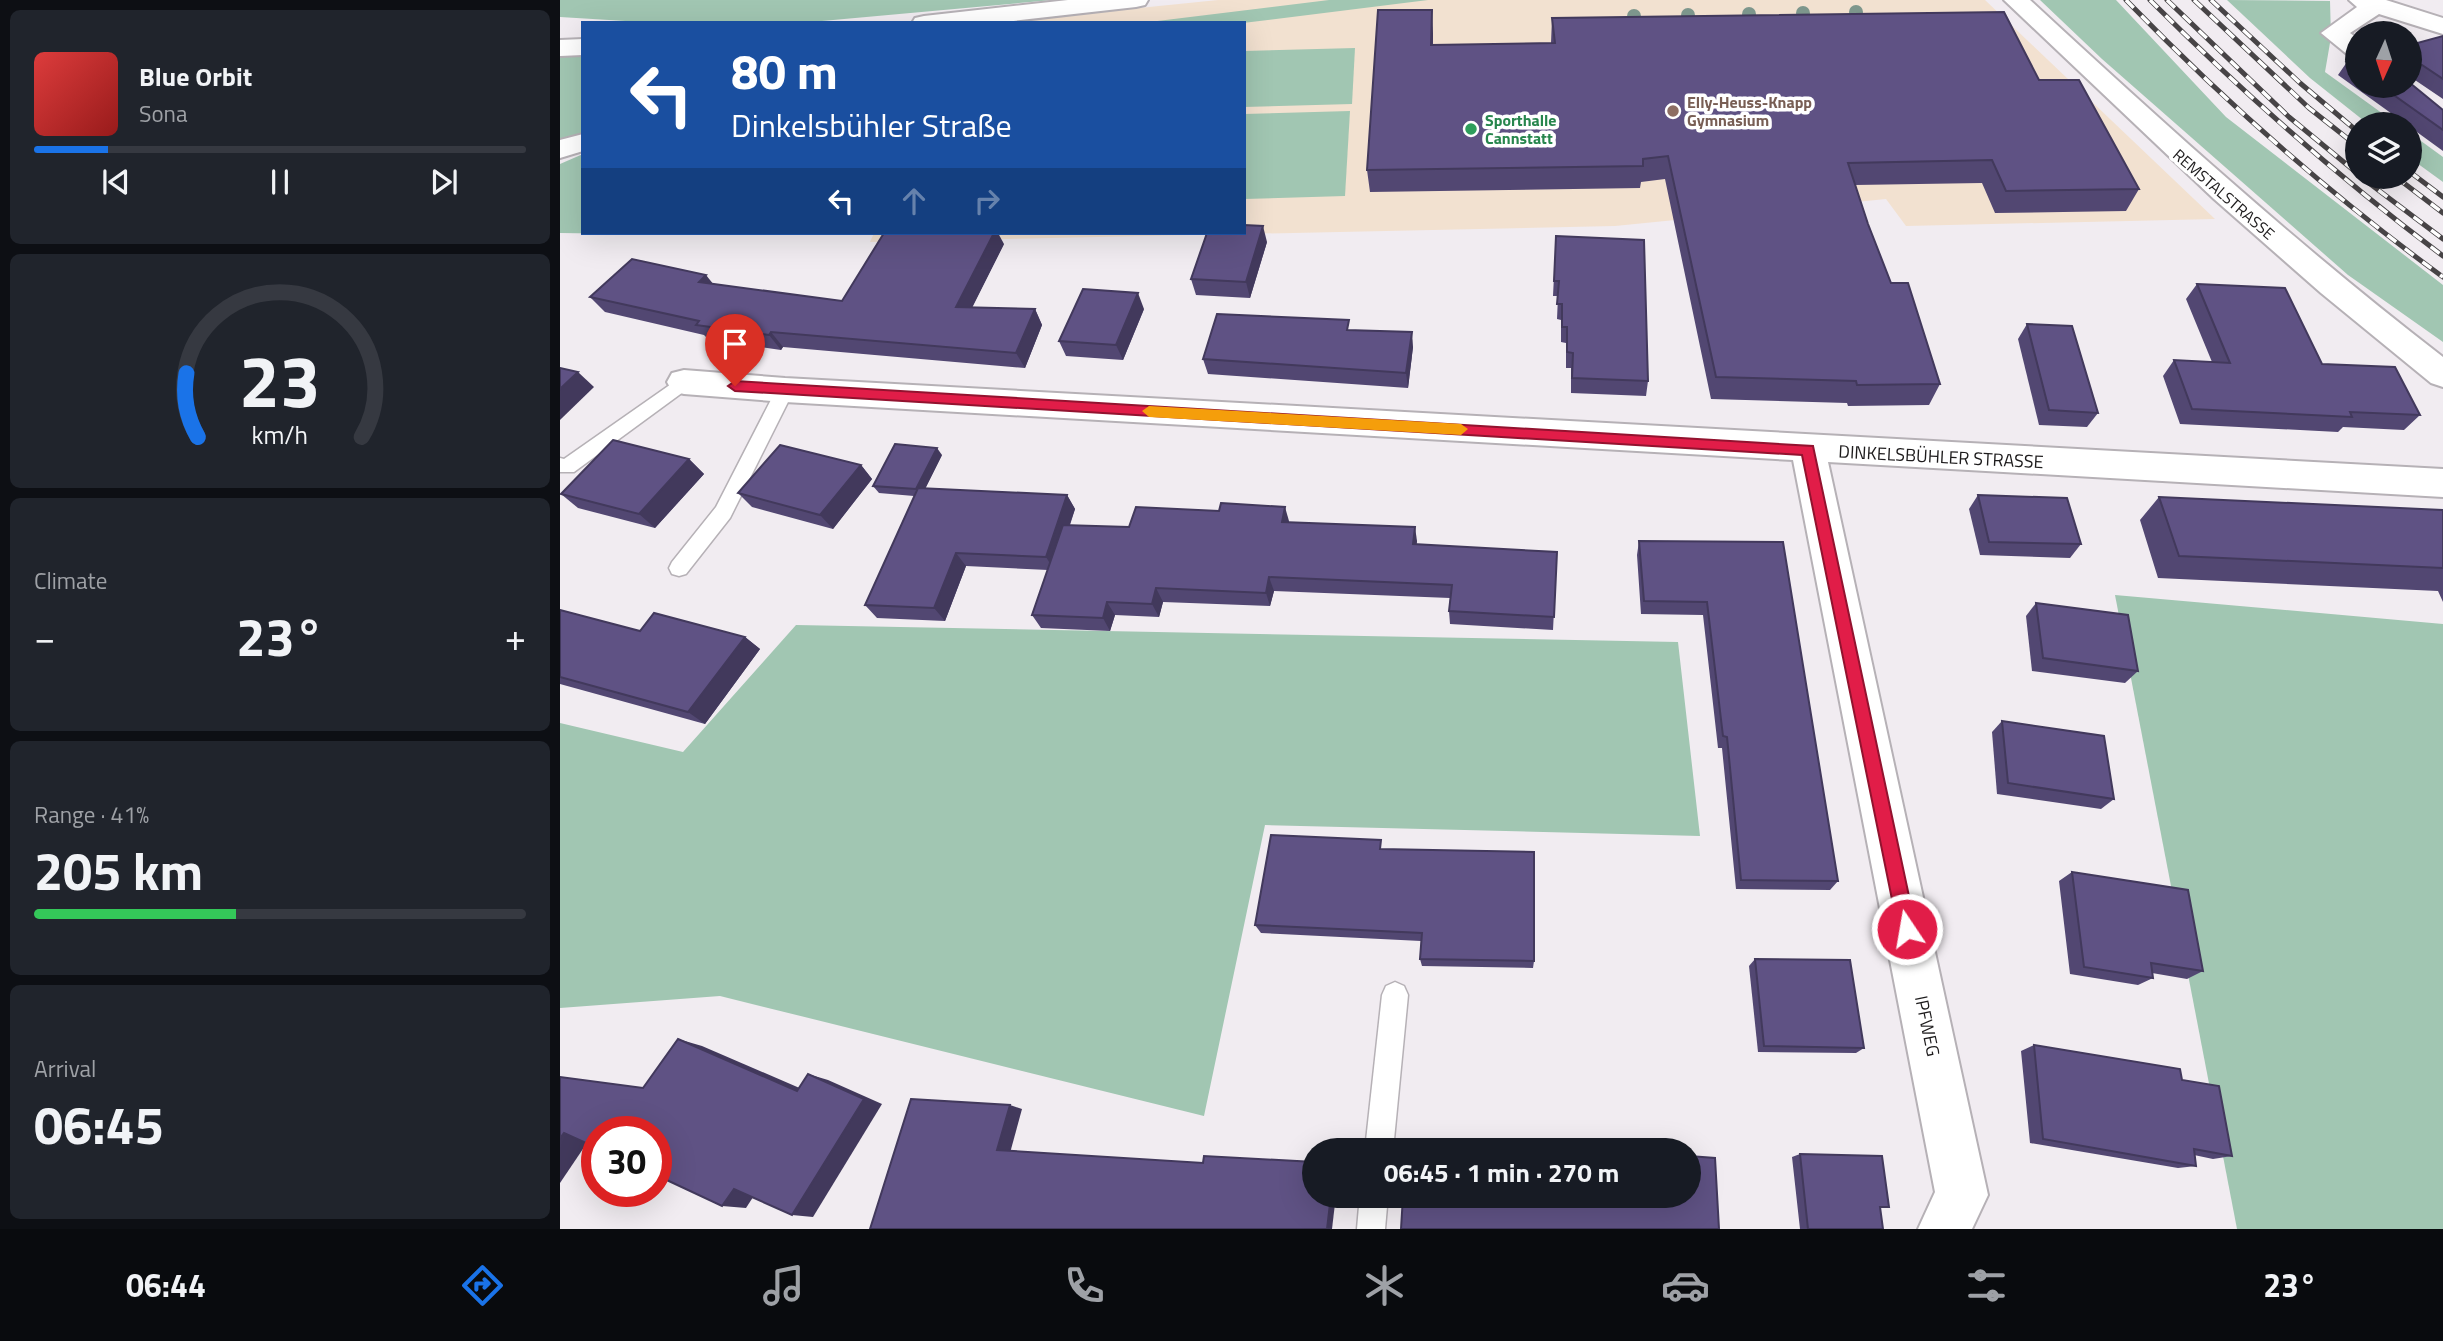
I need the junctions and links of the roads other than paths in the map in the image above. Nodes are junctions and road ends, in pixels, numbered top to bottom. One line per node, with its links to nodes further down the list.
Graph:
1 (1136, 0): 3 (street)
2 (2016, 0): 15 (street, REMSTALSTRASSE)
3 (1105, 2): 6 (street)
4 (2367, 3): 5 (street); 7 (street)
5 (2416, 8): 9 (street)
6 (942, 21)
7 (2347, 21)
8 (2345, 23): 10 (street)
9 (2443, 26)
10 (2345, 41)
11 (581, 47): 12 (street)
12 (560, 48)
13 (581, 143): 14 (street)
14 (560, 149)
15 (2443, 375)
16 (684, 382): 17 (street, DINKELSBÜHLER STRASSE); 19 (lane)
17 (785, 390): 18 (street, DINKELSBÜHLER STRASSE); 21 (lane)
18 (1808, 450): 20 (street, DINKELSBÜHLER STRASSE); 26 (street, IPFWEG)
19 (560, 465)
20 (2443, 483)
21 (679, 568)
22 (1395, 995): 23 (lane)
23 (1380, 1138)
24 (1373, 1208): 25 (lane)
25 (1371, 1229)
26 (1944, 1229)

